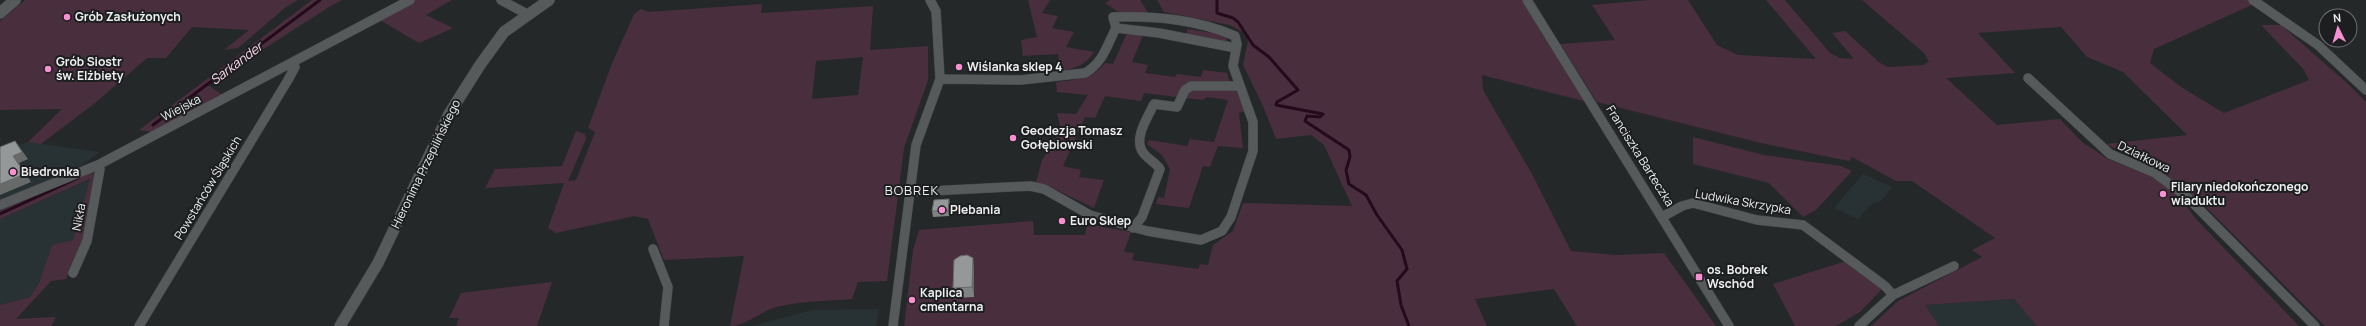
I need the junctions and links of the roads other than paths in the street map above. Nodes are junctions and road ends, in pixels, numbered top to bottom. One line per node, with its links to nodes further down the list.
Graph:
1 (15, 0): 8 (street)
2 (410, 0): 12 (street, Wiejska)
3 (501, 0): 9 (street)
4 (549, 0): 9 (street, Hieronima Przepilińskiego)
5 (930, 0): 15 (street)
6 (1527, 0): 22 (street, Franciszka Barteczka)
7 (2253, 0): 18 (street)
8 (0, 13)
9 (527, 14): 29 (street, Hieronima Przepilińskiego)
10 (1116, 28): 11 (street); 11 (street); 15 (street)
11 (1236, 48): 17 (street)
12 (291, 64): 13 (street, Wiejska); 16 (street, Powstańców Śląskich)
13 (265, 77): 16 (street); 19 (street, Wiejska)
14 (2028, 78): 34 (street, Działkowa)
15 (940, 79): 20 (street)
16 (288, 80): 28 (street, Powstańców Śląskich)
17 (1240, 86): 23 (street); 23 (street)
18 (2366, 90)
19 (98, 164): 21 (street, Wiejska); 26 (street, Nikła)
20 (911, 192): 23 (street); 31 (street)
21 (0, 205)
22 (1662, 217): 27 (street, Ludwika Skrzypka); 32 (street, Franciszka Barteczka)
23 (1133, 228)
24 (653, 249): 30 (street)
25 (1954, 266): 27 (street)
26 (73, 273)
27 (1893, 295): 33 (street)
28 (139, 326)
29 (340, 326)
30 (664, 326)
31 (894, 326)
32 (1729, 326)
33 (1859, 326)
34 (2314, 326)

